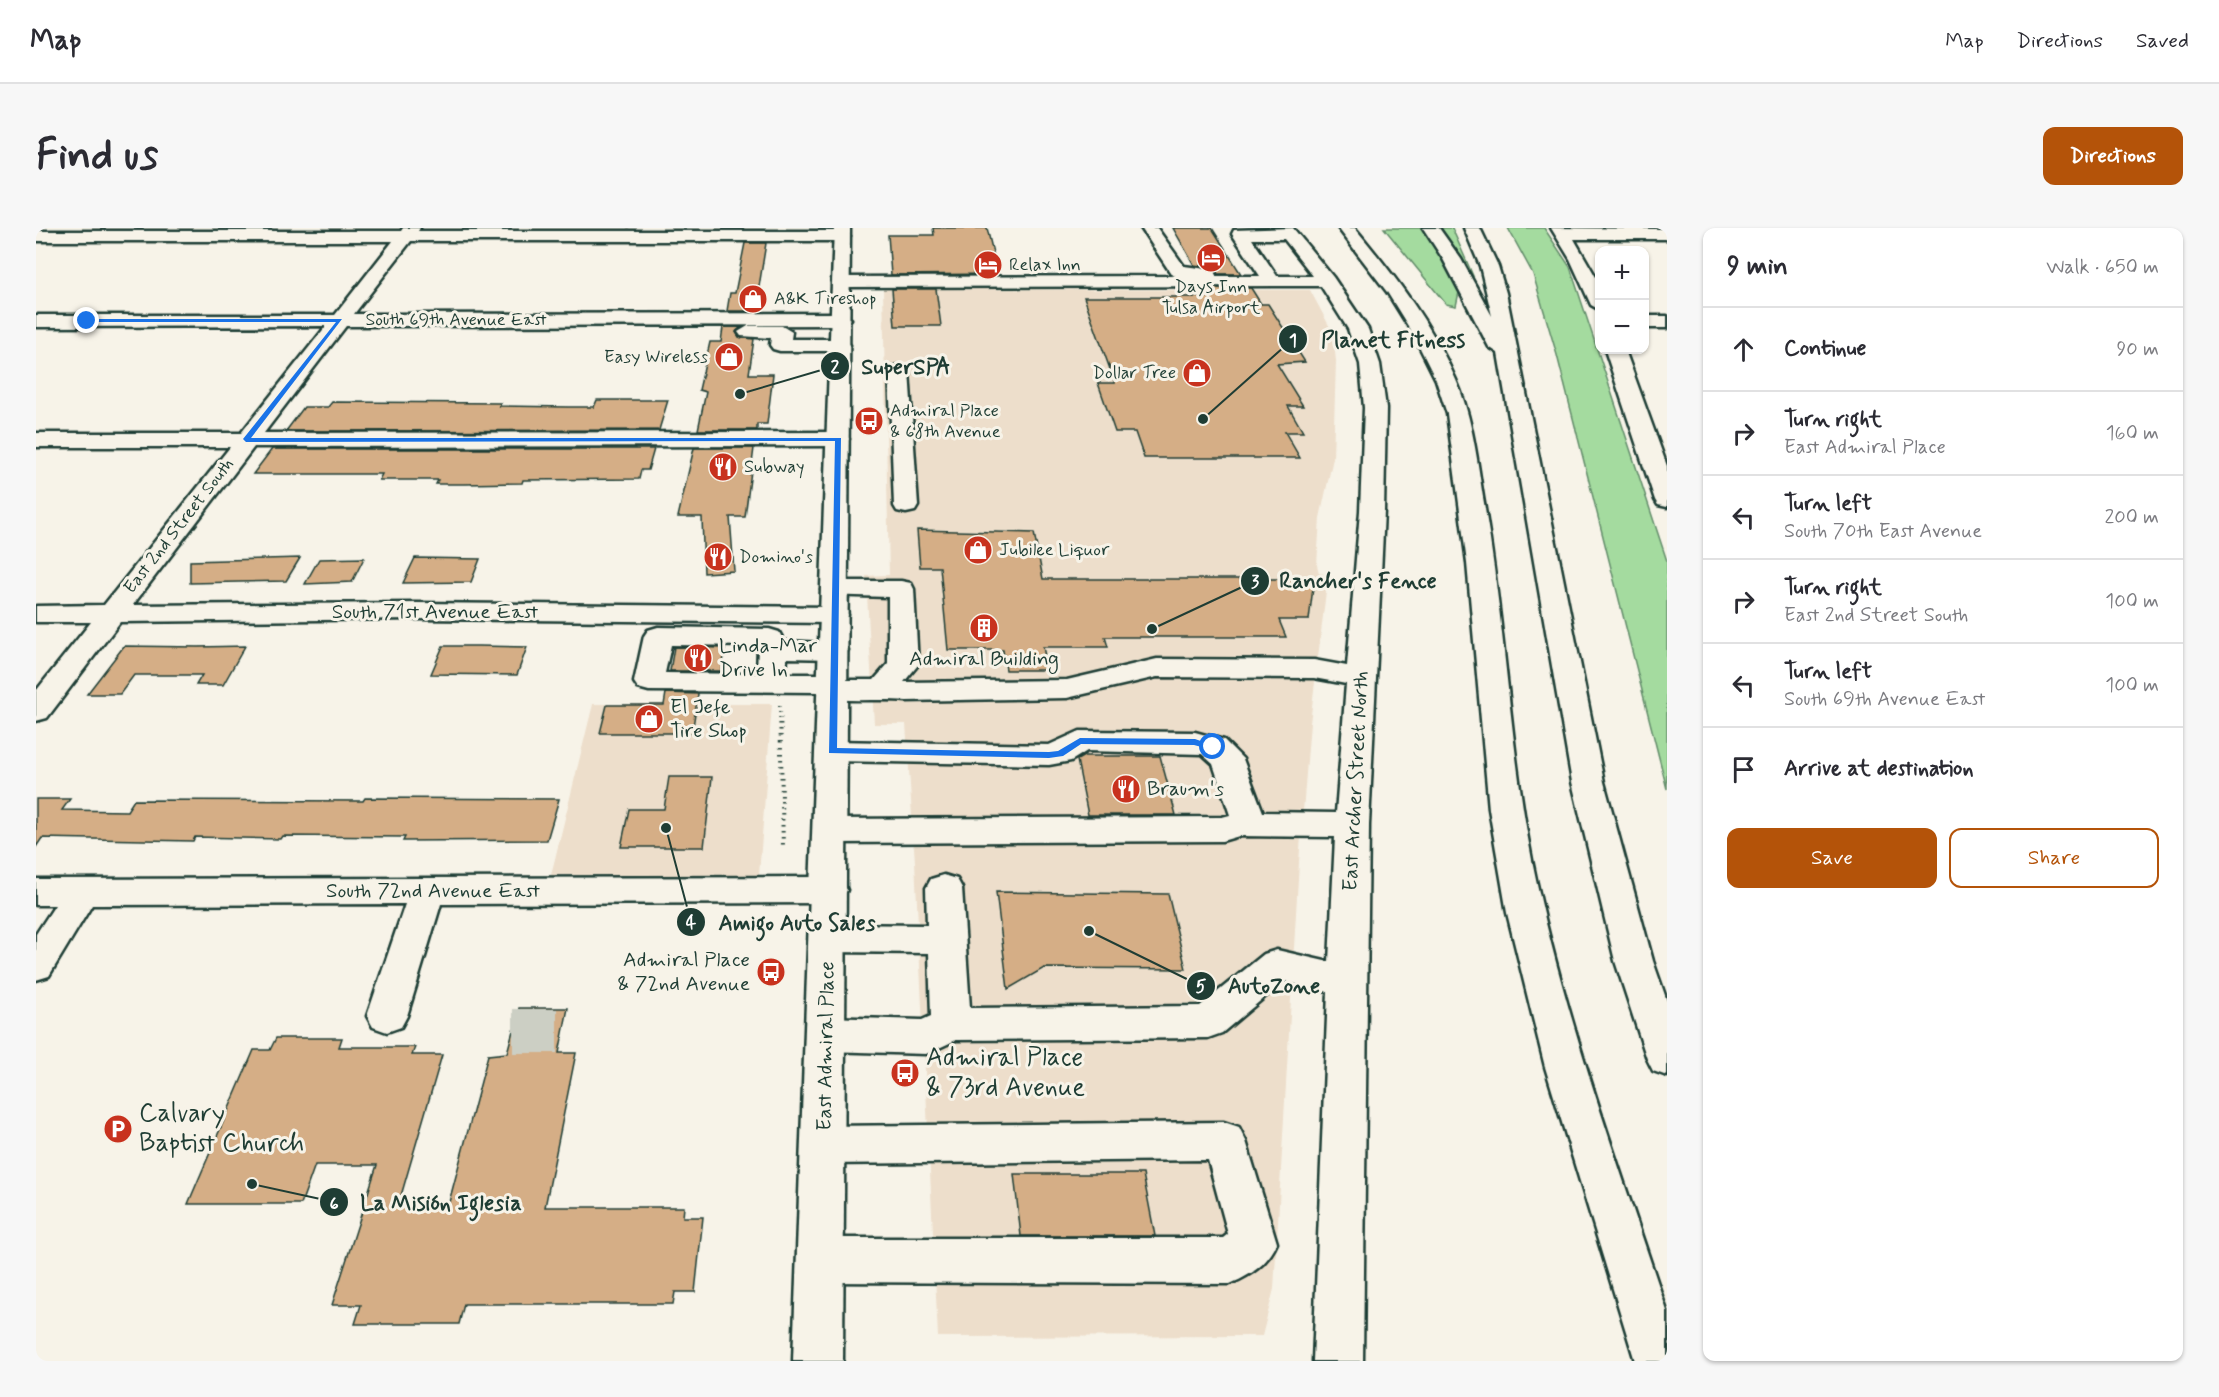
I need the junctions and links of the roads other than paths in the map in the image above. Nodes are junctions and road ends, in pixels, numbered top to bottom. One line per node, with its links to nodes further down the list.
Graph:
1 (1149, 228): 15 (main road)
2 (1346, 228): 14 (main road)
3 (1363, 228): 14 (main road)
4 (1431, 228): 29 (main road)
5 (1472, 228): 29 (main road)
6 (1237, 231): 7 (main road); 15 (main road)
7 (1286, 231): 16 (main road, East Archer Street North)
8 (1561, 231): 12 (main road); 18 (main road)
9 (408, 232): 10 (main road); 13 (main road); 20 (main road, East 2nd Street South)
10 (719, 232): 11 (main road)
11 (842, 232): 17 (main road, East Admiral Place)
12 (1667, 234)
13 (36, 236)
14 (1384, 273): 67 (main road)
15 (1269, 277): 16 (main road); 17 (main road)
16 (1327, 281): 41 (main road, East Archer Street North)
17 (841, 282): 19 (main road, East Admiral Place)
18 (1597, 300)
19 (841, 319): 24 (main road, South 69th Avenue East); 26 (main road, East Admiral Place)
20 (340, 320): 21 (main road, South 69th Avenue East); 24 (main road, South 69th Avenue East); 32 (main road, East 2nd Street South)
21 (36, 321)
22 (1649, 322): 23 (main road)
23 (1667, 322)
24 (758, 326): 25 (main road); 26 (main road)
25 (714, 332)
26 (840, 345): 30 (main road, East Admiral Place)
27 (1618, 354): 33 (main road)
28 (899, 371): 35 (main road)
29 (1513, 372): 62 (main road)
30 (838, 439): 32 (main road); 36 (main road, East Admiral Place)
31 (36, 440): 32 (main road)
32 (246, 440): 38 (main road, East 2nd Street South)
33 (1657, 442): 34 (main road)
34 (1667, 500)
35 (906, 506)
36 (834, 602): 38 (main road, South 71st Avenue East); 40 (main road, East Admiral Place); 44 (main road, South 71st Avenue East)
37 (36, 614): 38 (main road, South 71st Avenue East)
38 (112, 614): 45 (main road, East 2nd Street South)
39 (773, 649): 40 (main road); 42 (main road); 42 (main road)
40 (834, 650): 43 (main road, East Admiral Place)
41 (1361, 678): 44 (main road); 48 (main road, East Archer Street North)
42 (775, 683): 43 (main road)
43 (833, 686): 44 (main road); 46 (main road, East Admiral Place)
44 (882, 689)
45 (36, 711)
46 (832, 751): 47 (main road); 49 (main road, East Admiral Place)
47 (1250, 824): 48 (main road); 49 (main road)
48 (1352, 825): 58 (main road, East Archer Street North)
49 (830, 831): 51 (main road, East Admiral Place)
50 (944, 888): 56 (main road)
51 (829, 890): 52 (main road, South 72nd Avenue East); 55 (main road, East Admiral Place)
52 (427, 891): 54 (main road, South 72nd Avenue East); 59 (main road)
53 (36, 892): 54 (main road, South 72nd Avenue East)
54 (82, 892): 57 (main road)
55 (828, 938): 56 (main road); 61 (main road, East Admiral Place)
56 (948, 939): 60 (main road)
57 (36, 965)
58 (1348, 981): 60 (main road); 66 (main road, East Archer Street North)
59 (387, 1016)
60 (951, 1024): 61 (main road)
61 (826, 1034): 63 (main road, East Admiral Place)
62 (1667, 1059)
63 (824, 1145): 64 (main road, East Admiral Place); 64 (main road)
64 (821, 1260): 65 (main road, East Admiral Place)
65 (818, 1361)
66 (1338, 1361)
67 (1660, 1361)

